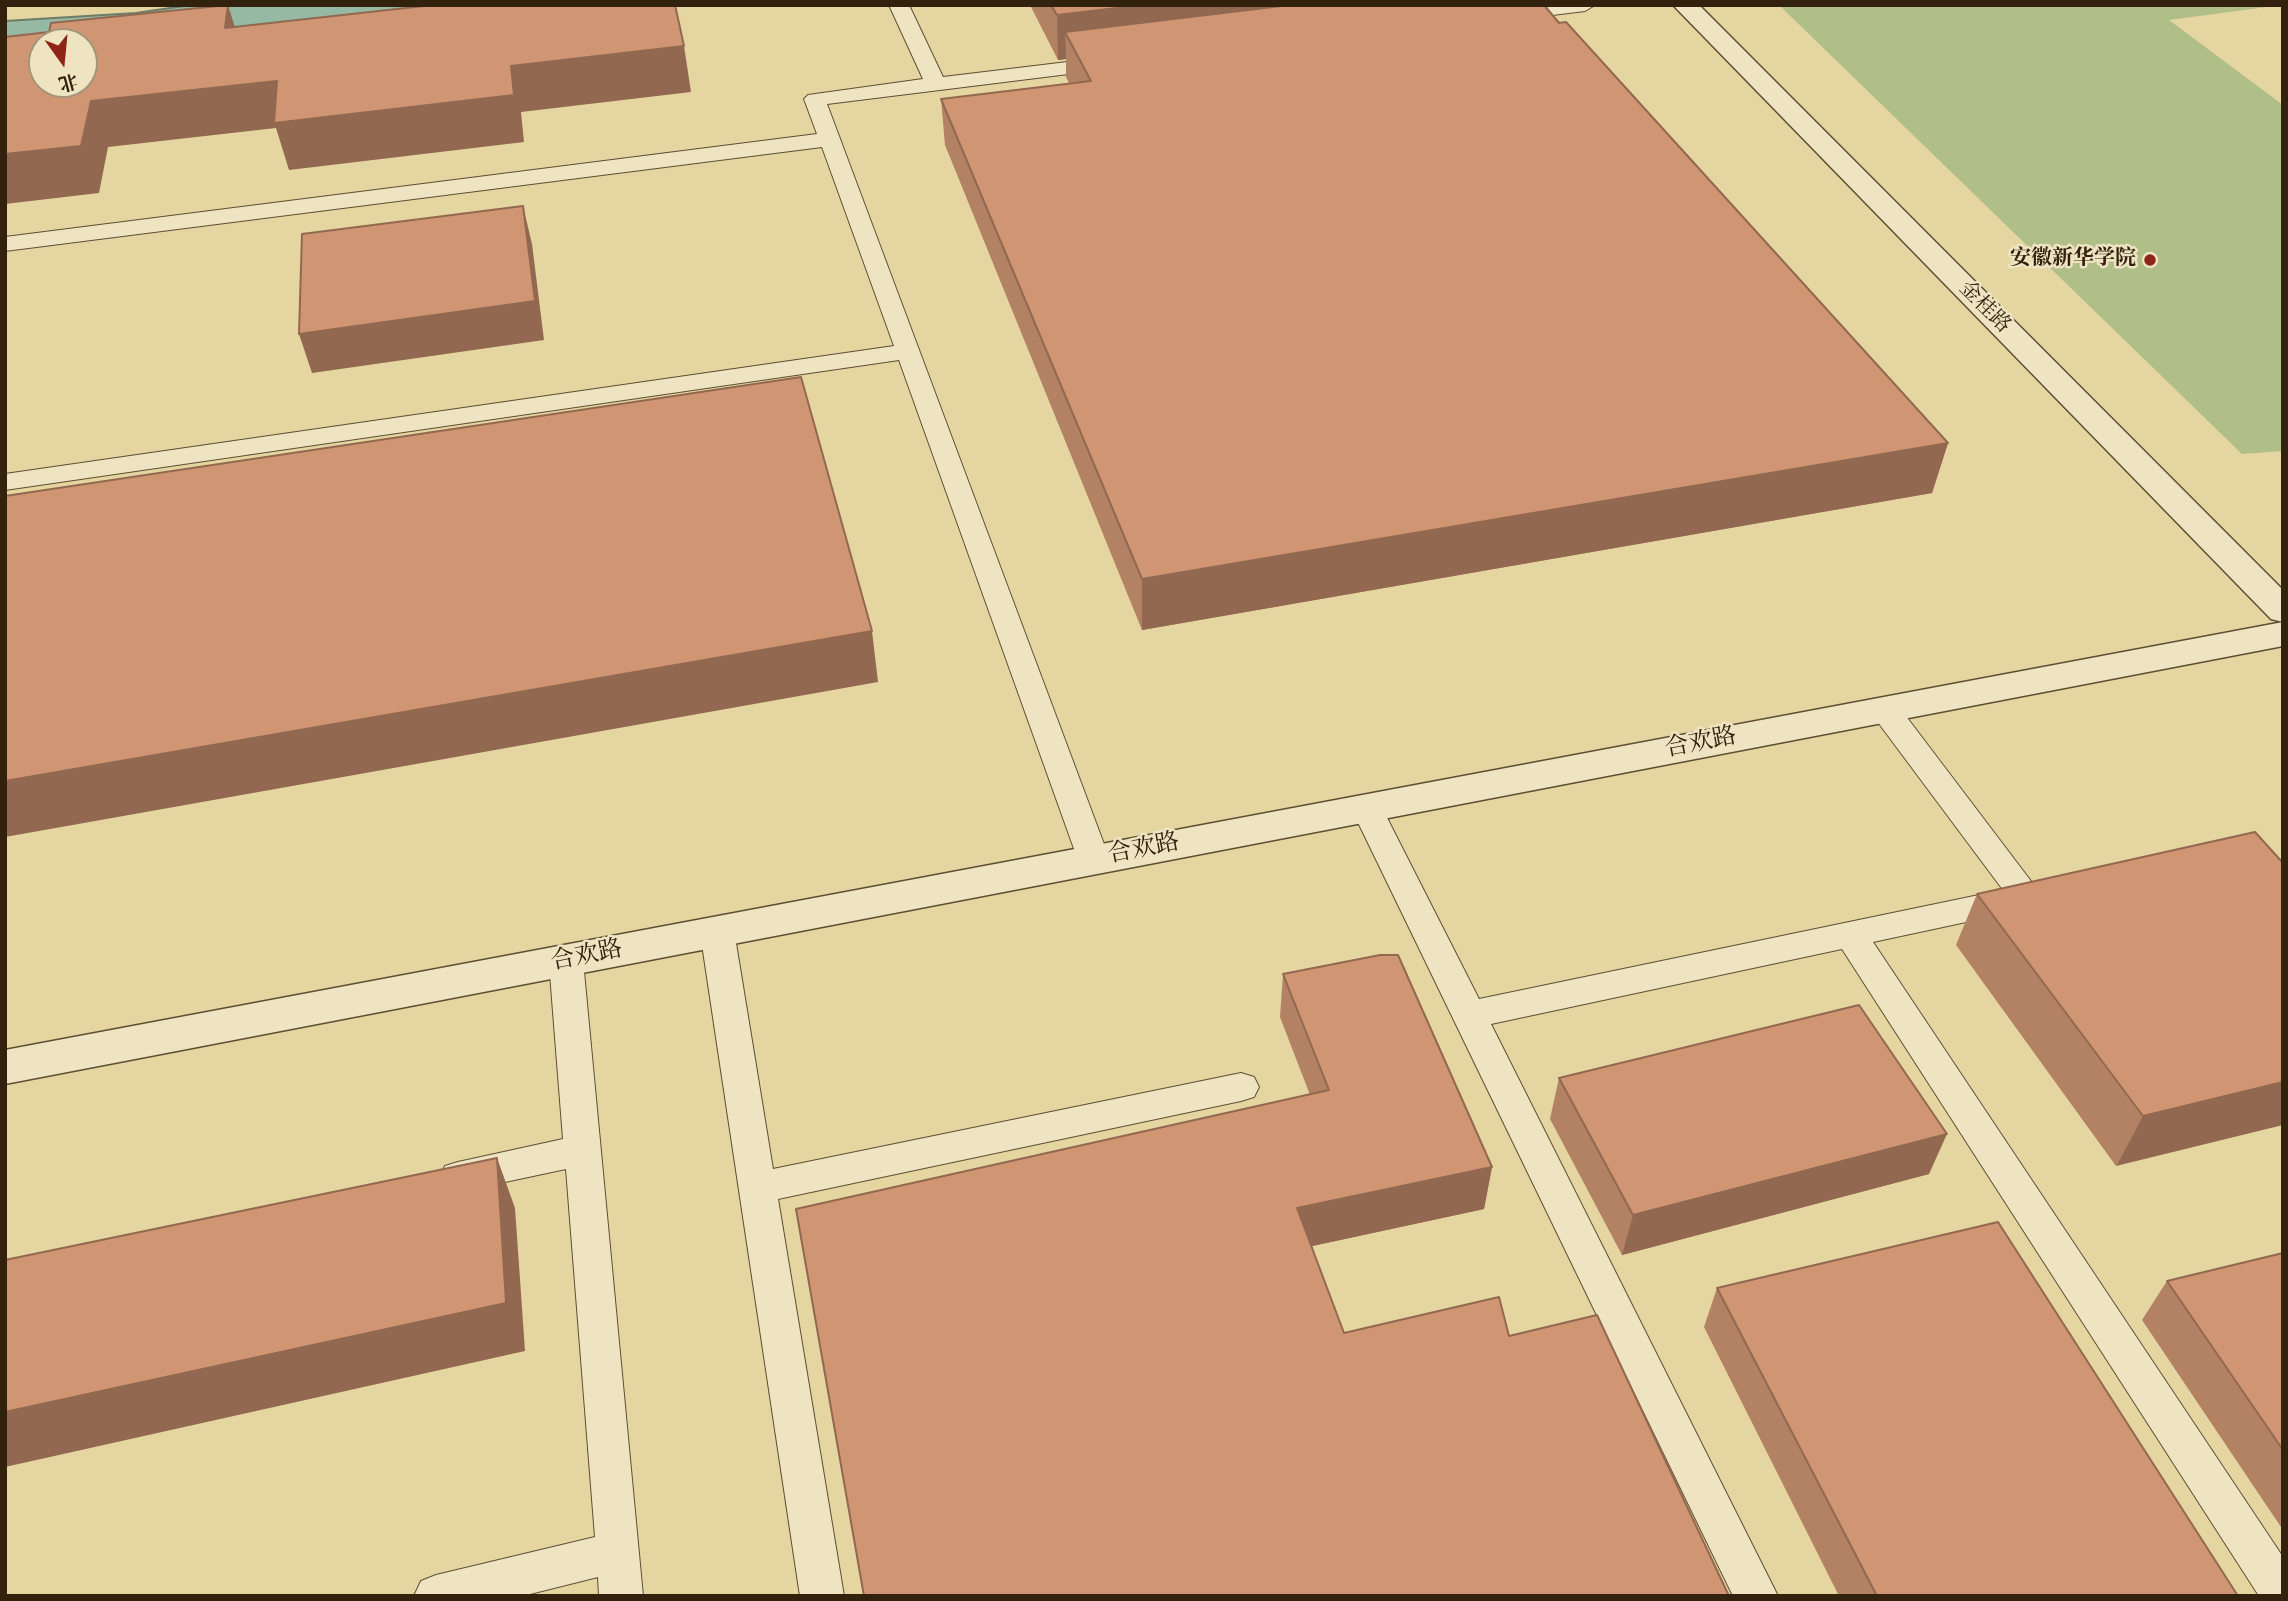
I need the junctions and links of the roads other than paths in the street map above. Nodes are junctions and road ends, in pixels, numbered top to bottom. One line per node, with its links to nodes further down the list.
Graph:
1 (899, 5): 6 (lane)
2 (1585, 5): 4 (lane)
3 (1685, 5): 11 (street, 金桂路)
4 (1488, 17)
5 (1129, 61): 6 (lane)
6 (936, 84): 7 (lane)
7 (830, 139): 8 (lane); 9 (lane)
8 (5, 244)
9 (908, 351): 10 (lane); 15 (lane)
10 (5, 482)
11 (2283, 611)
12 (2283, 634): 13 (street, 合欢路)
13 (1885, 710): 14 (street, 合欢路); 17 (lane)
14 (1367, 808): 15 (street, 合欢路); 19 (lane)
15 (1094, 860): 16 (street, 合欢路)
16 (716, 932): 18 (street, 合欢路); 24 (lane)
17 (1850, 934): 19 (lane); 26 (lane)
18 (566, 961): 20 (street, 合欢路); 22 (lane)
19 (1469, 1015): 30 (lane)
20 (5, 1067)
21 (1241, 1087): 24 (lane)
22 (582, 1150): 23 (lane); 25 (lane)
23 (421, 1185)
24 (757, 1188): 29 (lane)
25 (617, 1552): 27 (lane); 28 (lane)
26 (2283, 1595)
27 (436, 1596)
28 (621, 1596)
29 (822, 1596)
30 (1756, 1596)

